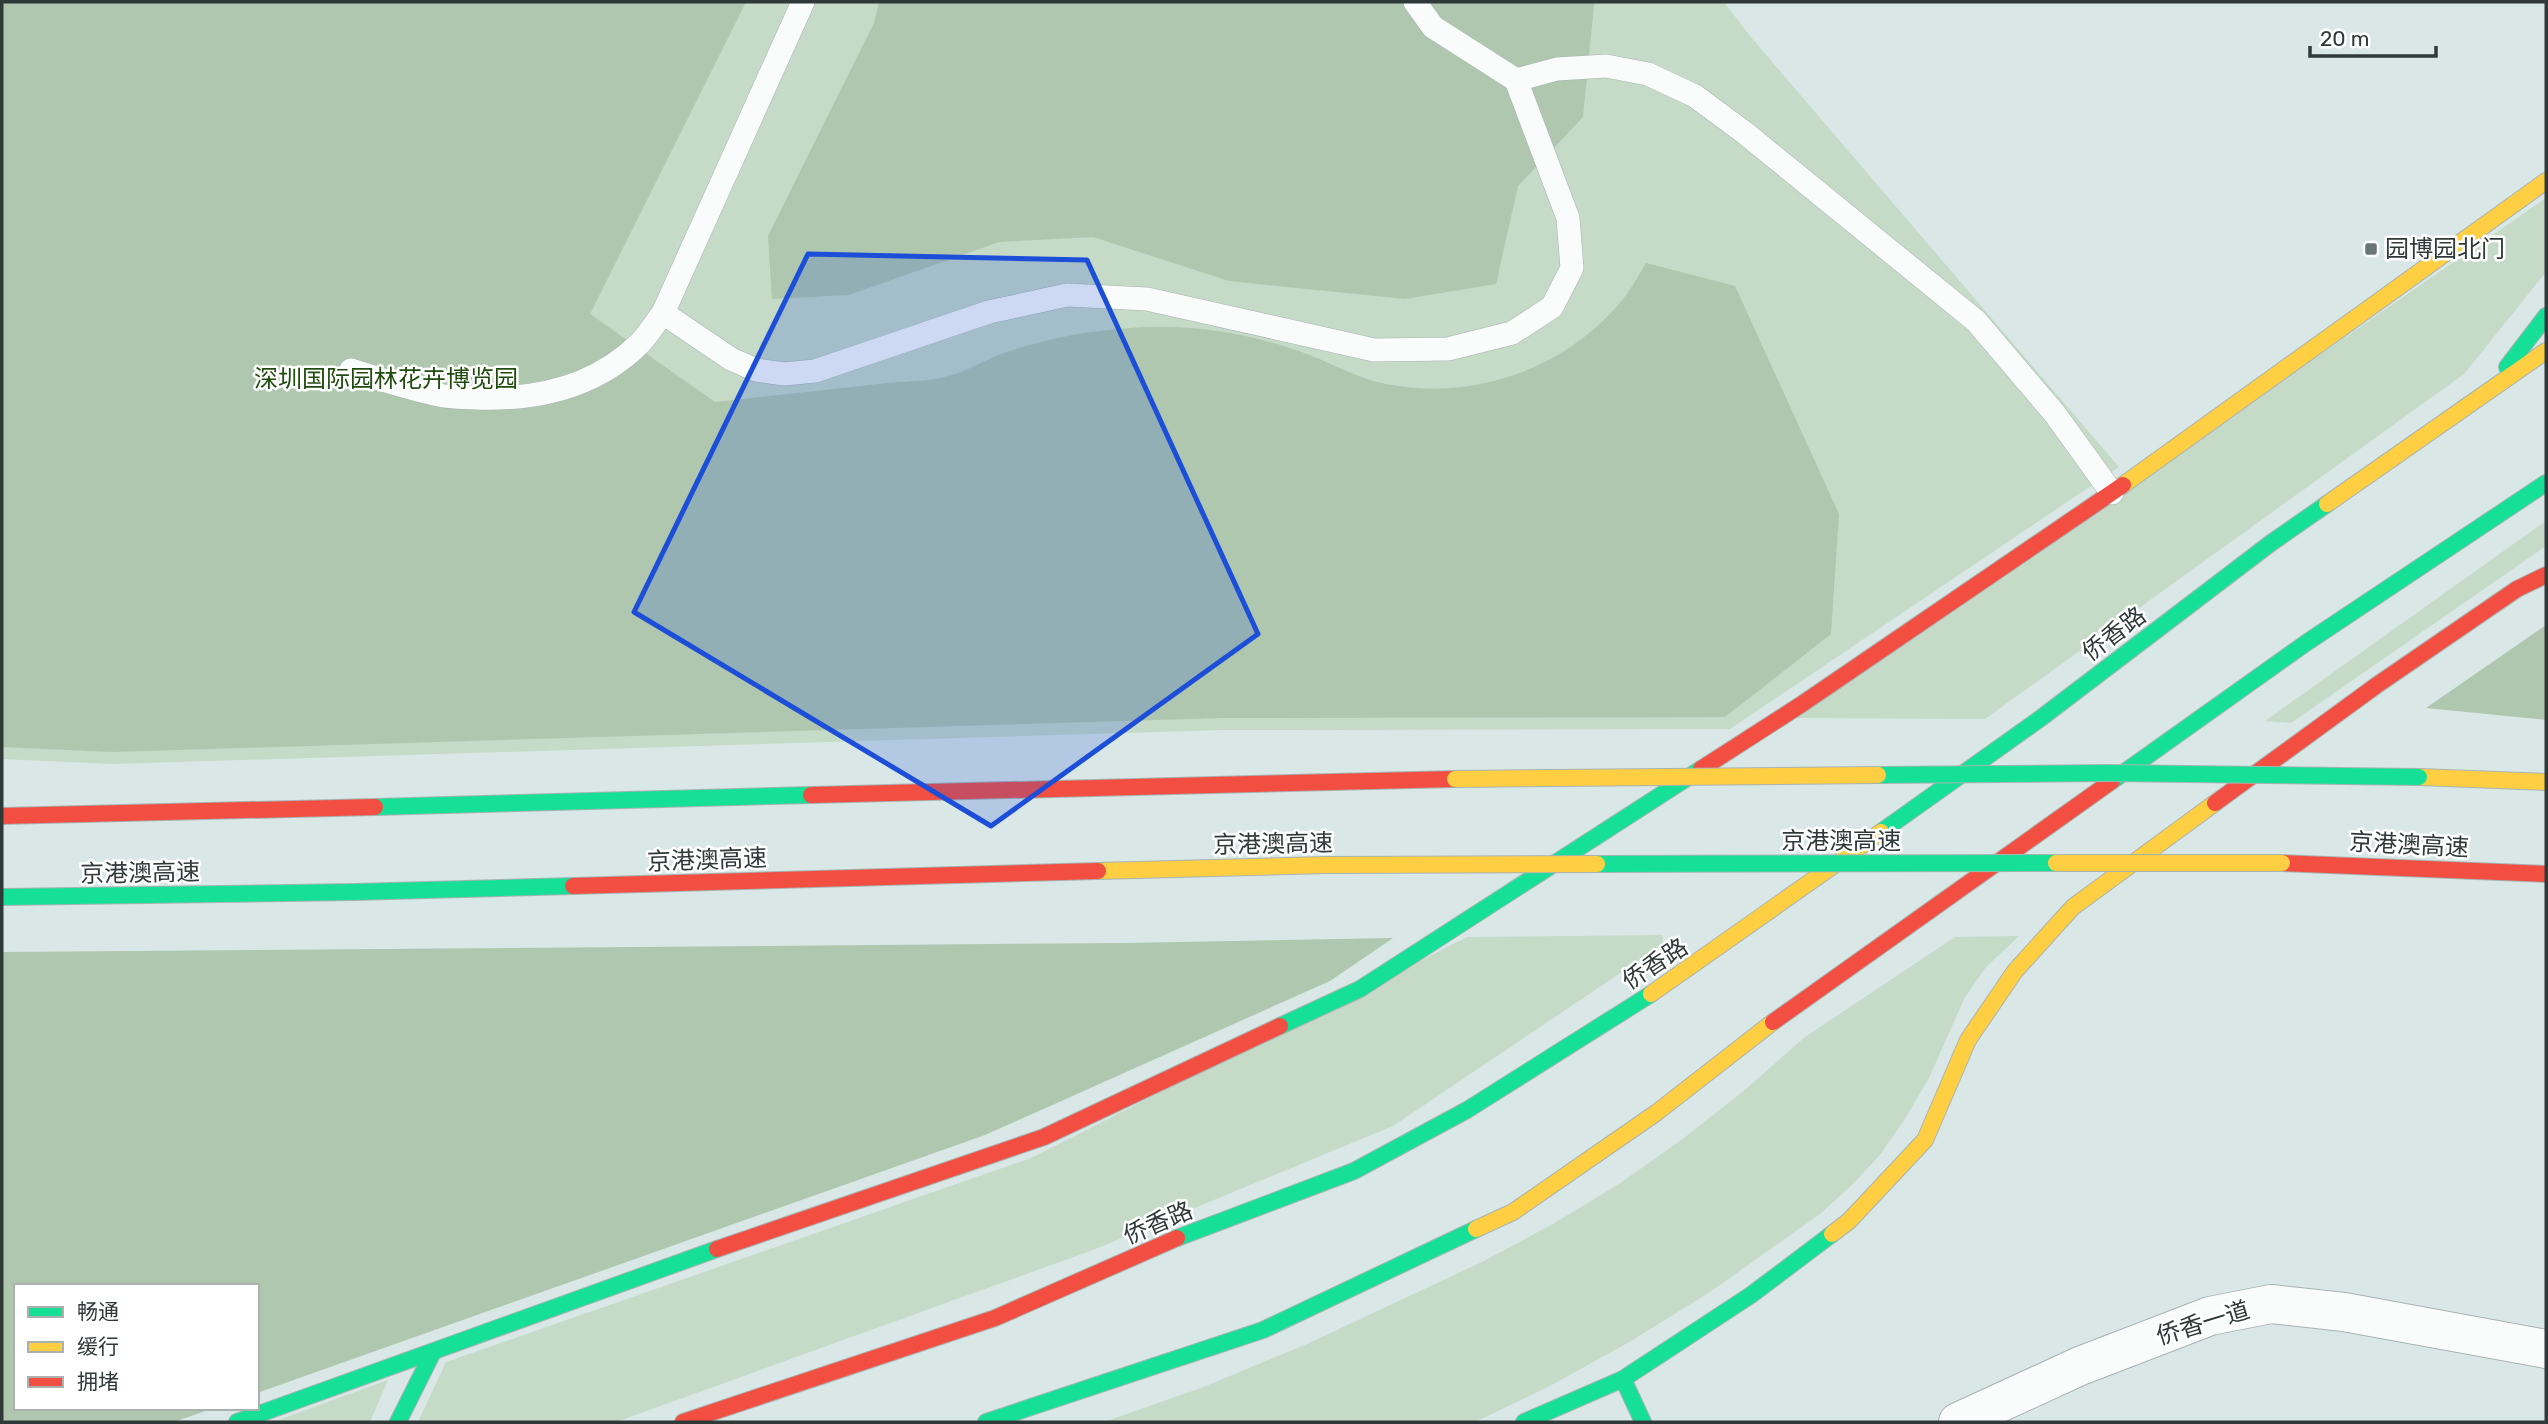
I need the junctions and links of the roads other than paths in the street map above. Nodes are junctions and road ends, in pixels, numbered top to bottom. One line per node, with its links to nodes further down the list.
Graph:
1 (803, 2): 5 (lane)
2 (1415, 2): 3 (lane)
3 (1516, 79): 5 (lane); 11 (lane)
4 (2546, 181): 11 (main road)
5 (663, 313): 8 (lane)
6 (2546, 316): 9 (main road)
7 (2546, 351): 9 (main road, 侨香路)
8 (351, 370)
9 (2488, 390): 22 (main road, 侨香路)
10 (2546, 483): 23 (main road)
11 (2112, 493): 18 (main road)
12 (2546, 575): 19 (main road)
13 (2546, 782): 14 (main road, bridge)
14 (2, 816)
15 (2546, 874): 16 (main road, 京港澳高速, bridge)
16 (2, 897)
17 (2546, 1349): 26 (street, 侨香一道)
18 (433, 1352): 20 (main road); 21 (main road)
19 (1623, 1379): 24 (main road); 25 (main road)
20 (237, 1422)
21 (398, 1422)
22 (683, 1422)
23 (986, 1422)
24 (1524, 1422)
25 (1643, 1422)
26 (1958, 1422)

